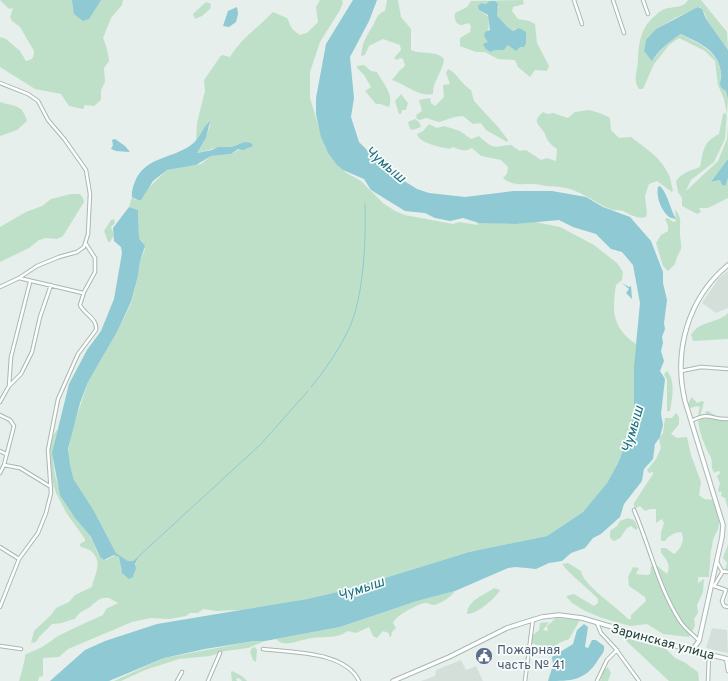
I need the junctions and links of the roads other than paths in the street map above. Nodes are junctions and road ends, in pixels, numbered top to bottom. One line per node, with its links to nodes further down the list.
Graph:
1 (574, 0): 5 (street)
2 (613, 0): 6 (street)
3 (644, 0): 4 (street)
4 (648, 14)
5 (582, 24)
6 (624, 33)
7 (0, 83): 8 (street)
8 (86, 244): 10 (street); 14 (street)
9 (728, 265): 16 (street)
10 (19, 278): 11 (street); 13 (street)
11 (30, 282): 12 (street); 17 (street)
12 (51, 285): 14 (street); 17 (street)
13 (0, 287)
14 (83, 293): 26 (street)
15 (728, 370): 16 (street)
16 (680, 372): 21 (street)
17 (9, 386): 18 (street)
18 (0, 402)
19 (0, 415): 23 (street)
20 (728, 419): 21 (street)
21 (691, 421): 28 (street)
22 (0, 450): 23 (street)
23 (6, 454): 24 (street)
24 (4, 465): 25 (street); 26 (street)
25 (0, 473)
26 (51, 487): 31 (street)
27 (634, 510): 41 (street)
28 (723, 528): 29 (street); 32 (street)
29 (728, 530)
30 (0, 547): 31 (street)
31 (19, 559): 37 (street)
32 (717, 561): 33 (street); 36 (street)
33 (723, 571): 34 (street); 35 (street)
34 (728, 572)
35 (714, 586): 36 (street); 38 (street)
36 (710, 592): 41 (street)
37 (0, 607)
38 (728, 607)
39 (533, 618): 40 (street, Заринская улица); 55 (street, Заринская улица); 56 (street)
40 (597, 623): 45 (street, Заринская улица); 46 (street, Заринская улица)
41 (699, 641): 45 (street)
42 (0, 646): 43 (street)
43 (22, 649)
44 (264, 649): 54 (street)
45 (693, 649): 48 (street, Заринская улица)
46 (617, 650): 57 (street); 58 (street, Заринская улица)
47 (220, 654): 53 (street)
48 (709, 654): 49 (street, Заринская улица); 59 (street)
49 (727, 659): 50 (street)
50 (728, 671)
51 (182, 672): 52 (street)
52 (177, 681)
53 (208, 681)
54 (359, 681)
55 (393, 681)
56 (525, 681)
57 (597, 681)
58 (639, 681)
59 (708, 681)

